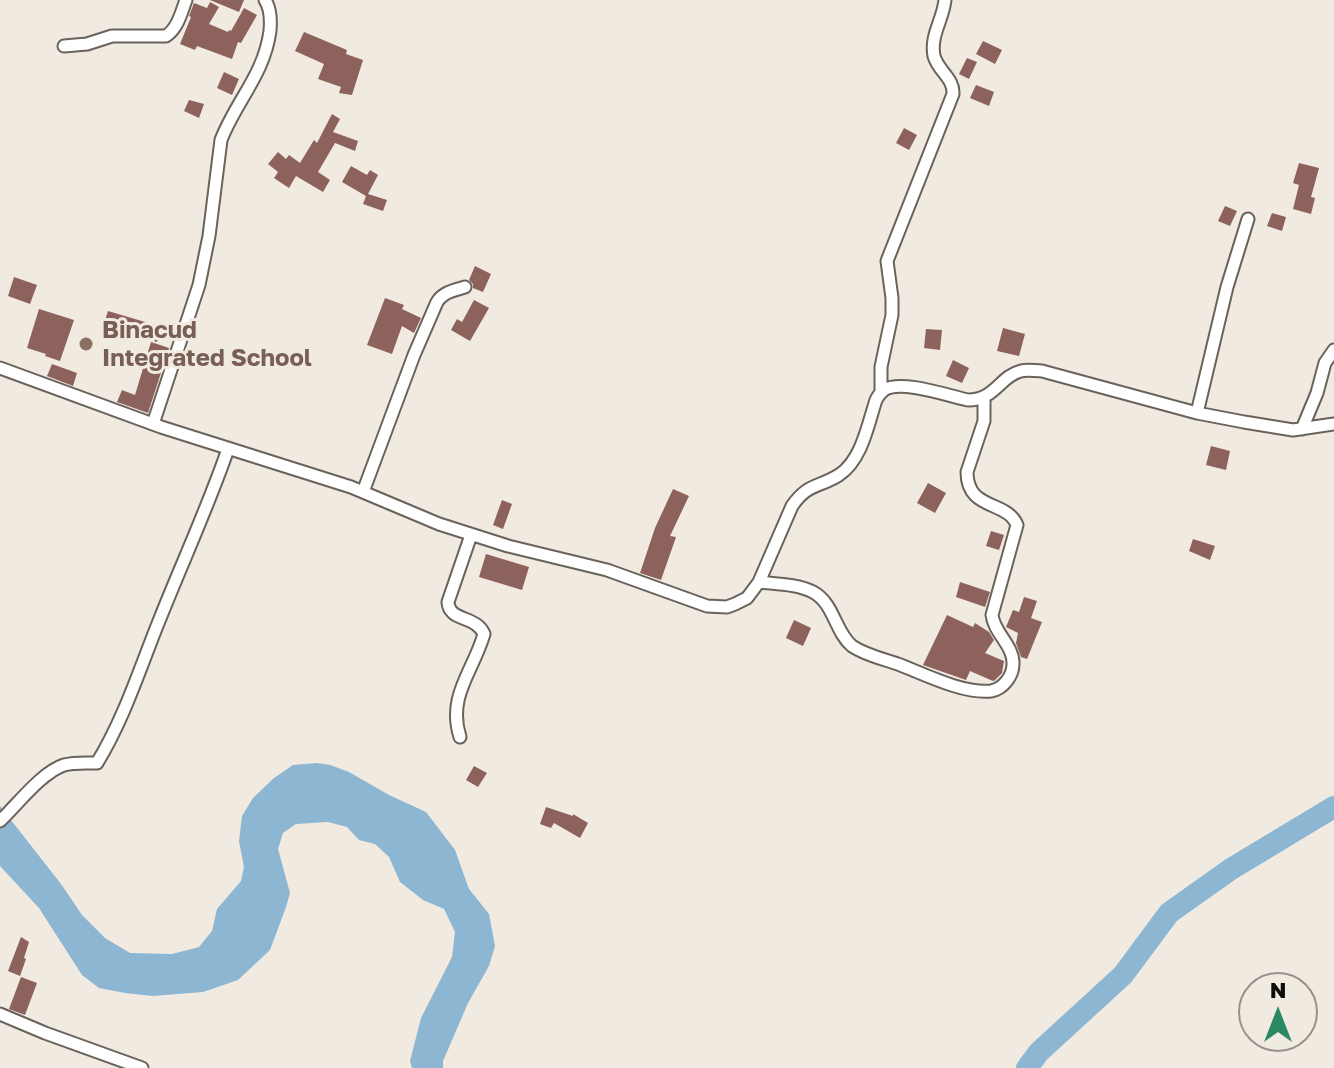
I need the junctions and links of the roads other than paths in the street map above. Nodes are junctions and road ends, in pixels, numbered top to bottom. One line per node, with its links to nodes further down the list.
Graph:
1 (186, 0): 4 (street)
2 (945, 0): 9 (street)
3 (271, 2): 12 (street)
4 (64, 46)
5 (1248, 219): 11 (street)
6 (465, 287): 16 (street)
7 (1334, 350): 14 (street)
8 (0, 368): 12 (street)
9 (881, 392): 10 (street); 18 (street)
10 (984, 398): 11 (street); 18 (street)
11 (1197, 413): 14 (street)
12 (153, 424): 15 (street)
13 (1334, 424): 14 (street)
14 (1302, 429)
15 (228, 449): 16 (street); 20 (street)
16 (363, 492): 17 (street)
17 (471, 535): 18 (street); 19 (street)
18 (759, 582)
19 (460, 737)
20 (0, 821)
21 (0, 1014): 22 (street)
22 (142, 1068)

